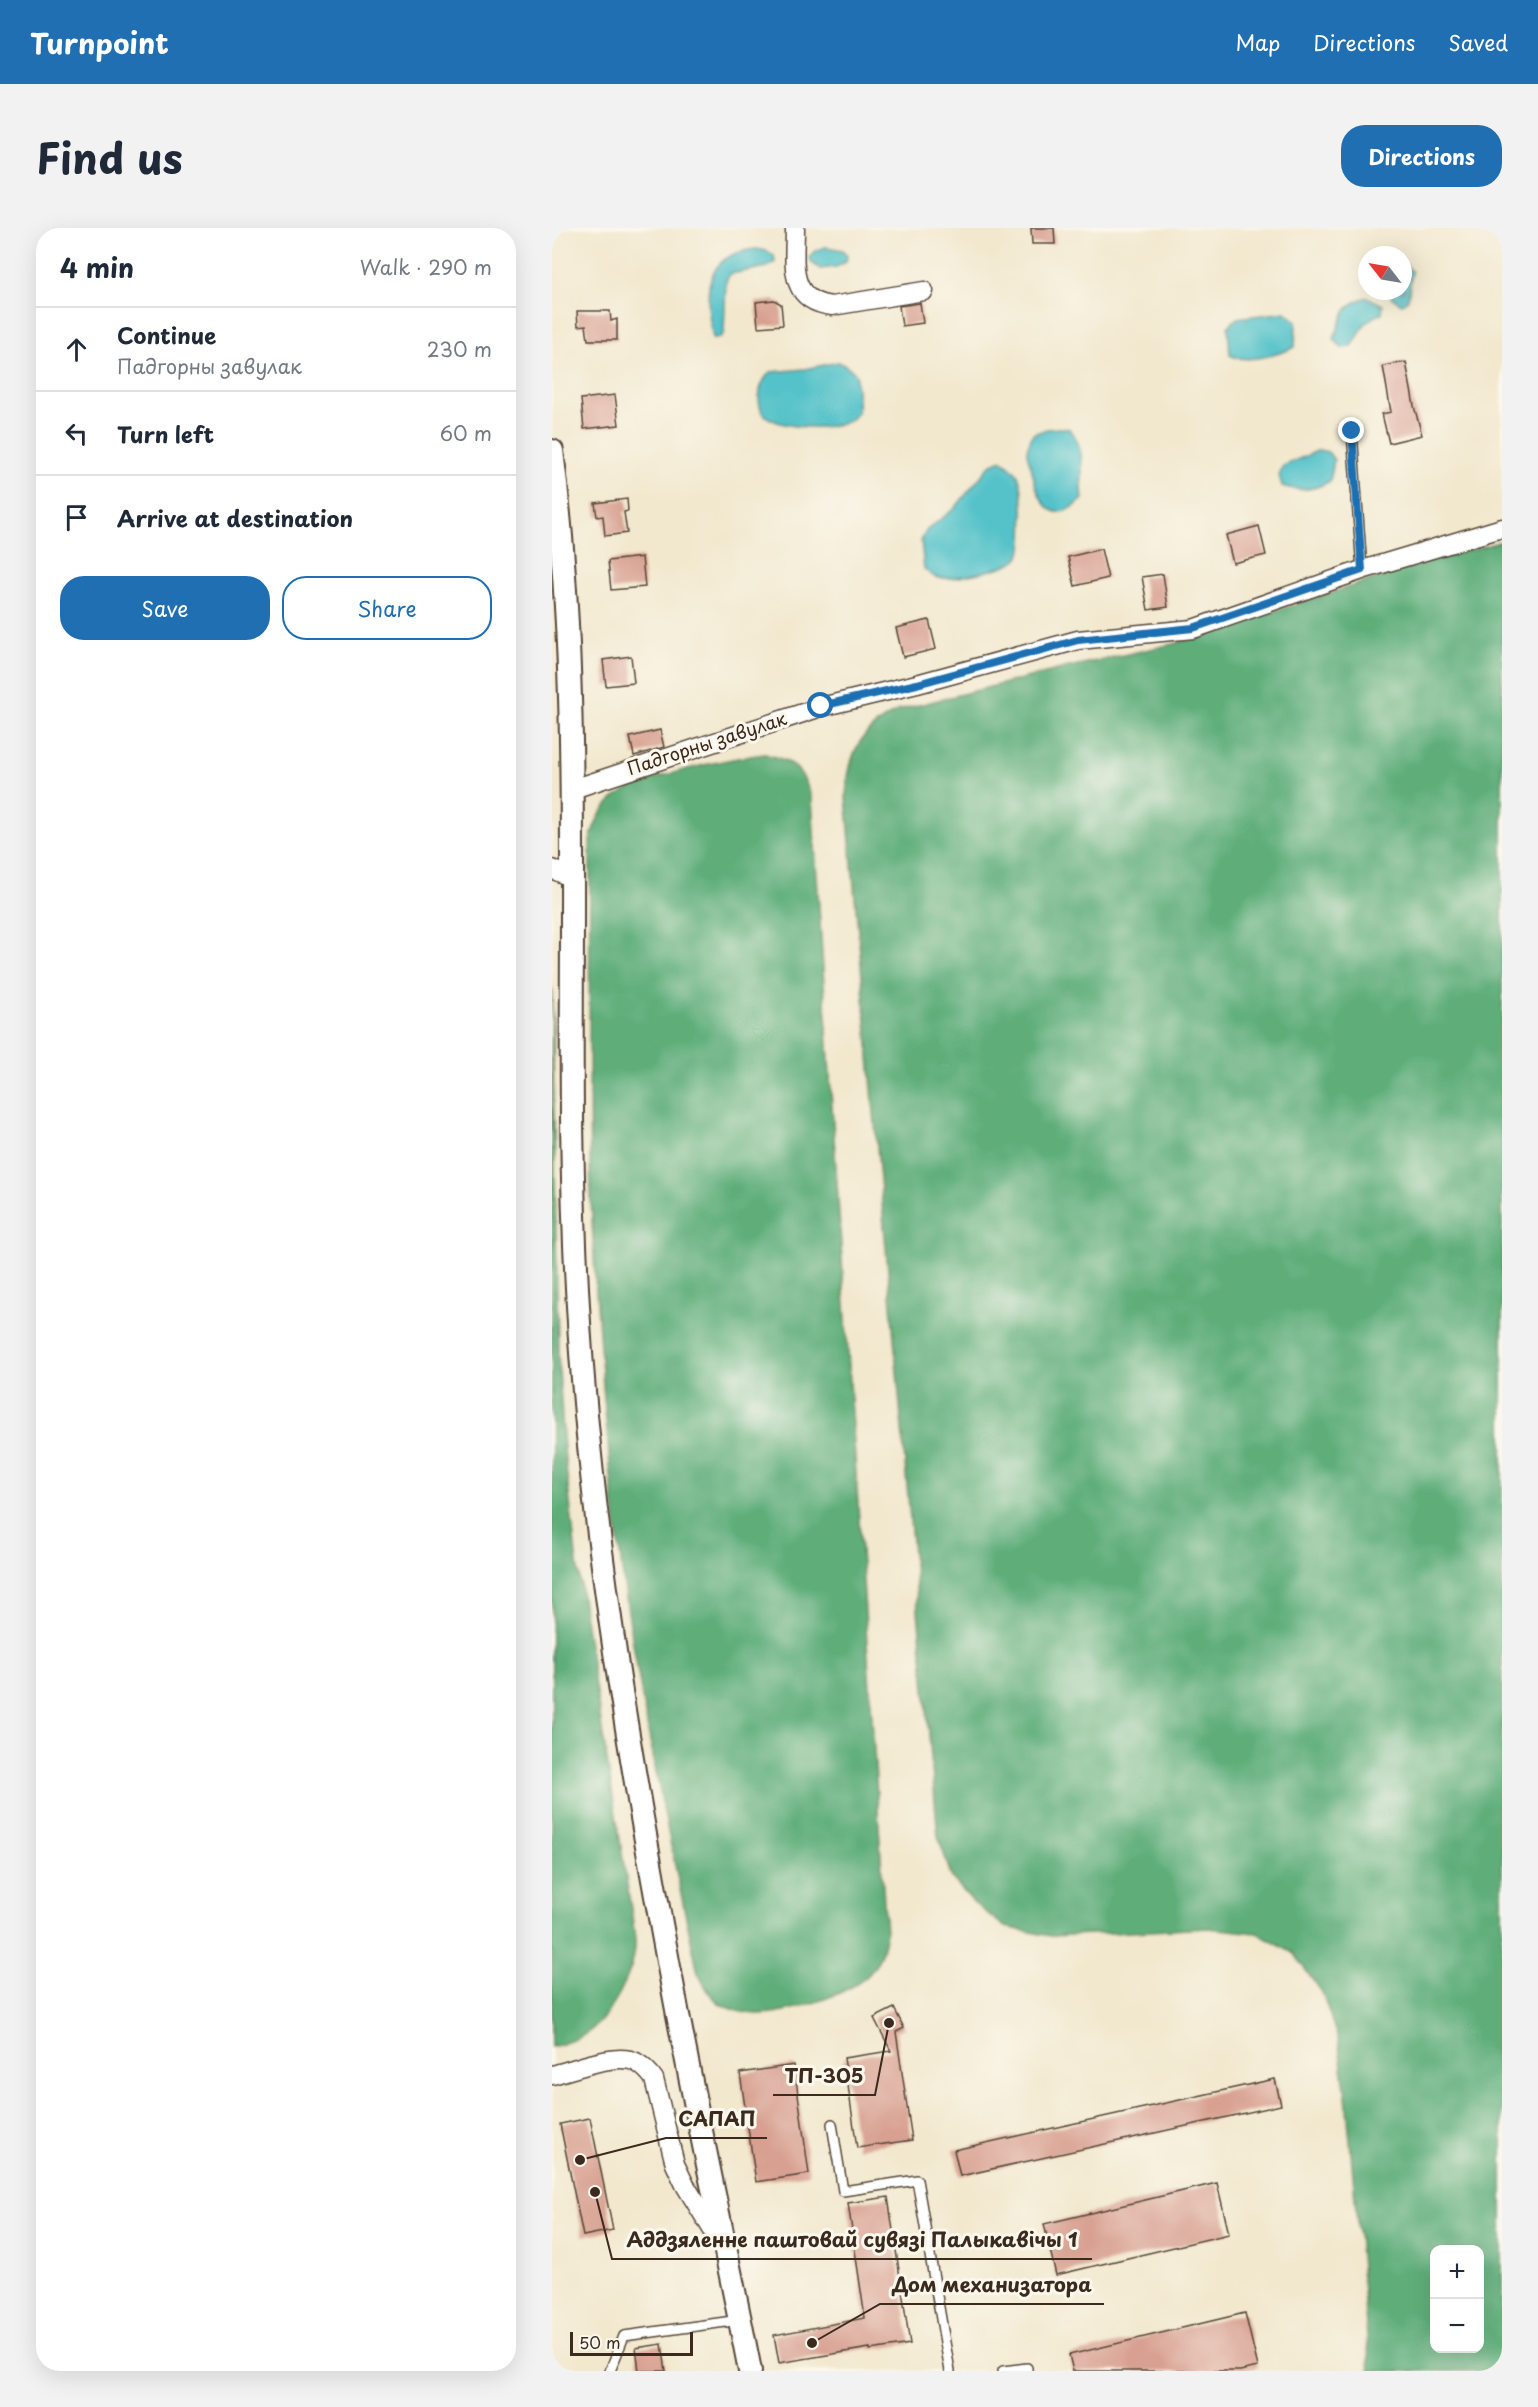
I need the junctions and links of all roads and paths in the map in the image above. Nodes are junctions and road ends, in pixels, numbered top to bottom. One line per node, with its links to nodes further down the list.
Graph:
1 (795, 228): 2 (street)
2 (924, 291)
3 (1352, 431): 6 (lane)
4 (552, 451): 7 (street)
5 (1502, 528): 6 (street, Падгорны завулак)
6 (1362, 570): 7 (street, Падгорны завулак)
7 (573, 789): 8 (street)
8 (562, 874): 11 (street)
9 (552, 2075): 11 (street)
10 (832, 2124): 15 (lane)
11 (728, 2256): 12 (street)
12 (740, 2320): 13 (lane); 14 (street)
13 (610, 2371)
14 (750, 2371)
15 (950, 2371)
16 (1003, 2371): 17 (lane)
17 (1027, 2371)

